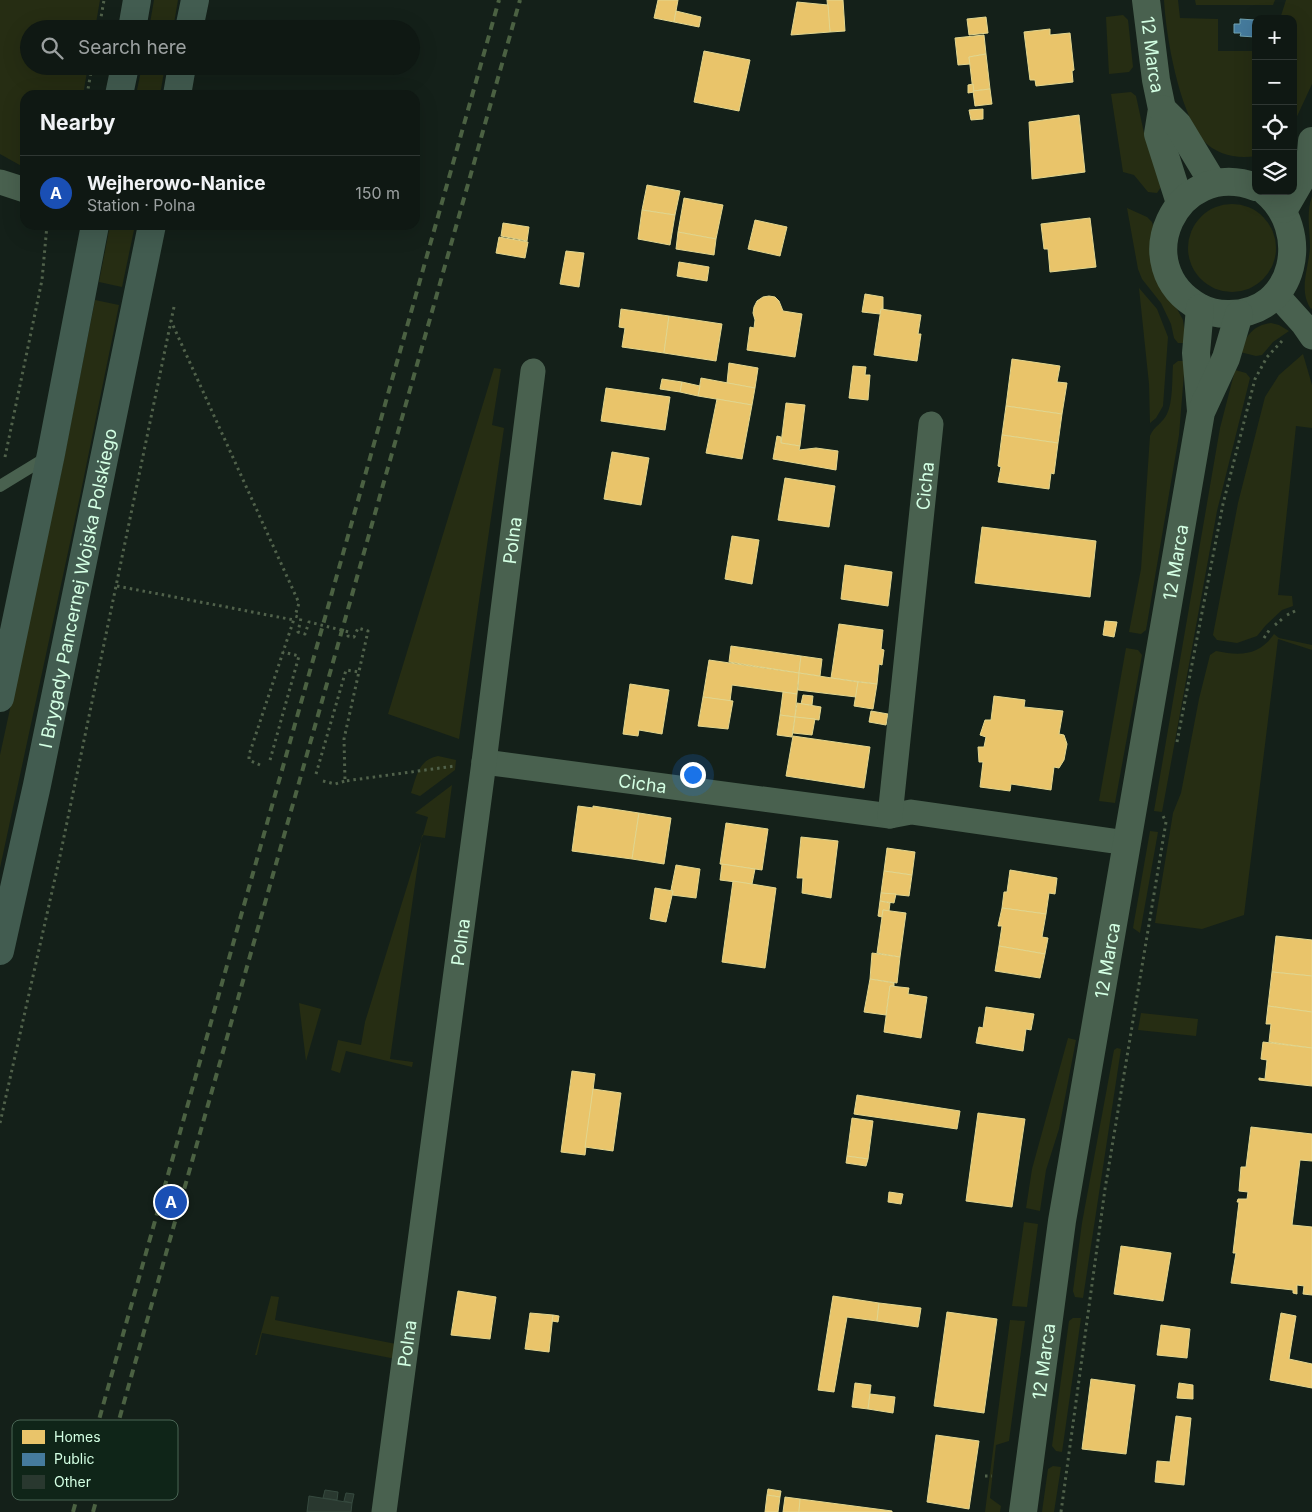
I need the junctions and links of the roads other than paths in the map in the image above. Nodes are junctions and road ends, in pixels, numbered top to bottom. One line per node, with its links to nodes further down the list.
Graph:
1 (137, 0): 4 (main road)
2 (195, 0): 5 (main road)
3 (1146, 0): 10 (street, 12 Marca)
4 (134, 20)
5 (192, 20)
6 (122, 75): 8 (main road)
7 (180, 75): 9 (main road)
8 (120, 90)
9 (178, 90)
10 (1162, 109): 14 (street, 12 Marca); 18 (street, 12 Marca)
11 (1312, 141): 12 (street); 17 (street)
12 (1297, 151)
13 (0, 182): 16 (street)
14 (1213, 183): 15 (street); 18 (street)
15 (1252, 186)
16 (20, 188)
17 (1274, 200): 21 (street)
18 (1180, 204): 22 (street)
19 (93, 230): 28 (main road)
20 (151, 230): 34 (main road, I Brygady Pancernej Wojska Polskiego)
21 (1277, 295): 23 (street); 24 (street)
22 (1200, 308): 23 (street); 26 (street, 12 Marca)
23 (1240, 314): 26 (street, 12 Marca)
24 (1312, 338)
25 (532, 371): 31 (street, Polna)
26 (1202, 412): 33 (street, 12 Marca)
27 (931, 424): 32 (street, Cicha)
28 (51, 454): 29 (lane); 30 (main road)
29 (0, 486)
30 (0, 698)
31 (484, 762): 32 (street, Cicha); 35 (street, Polna)
32 (890, 816): 33 (street, Cicha)
33 (1127, 843): 36 (street, 12 Marca)
34 (0, 951)
35 (384, 1512)
36 (1023, 1512)

